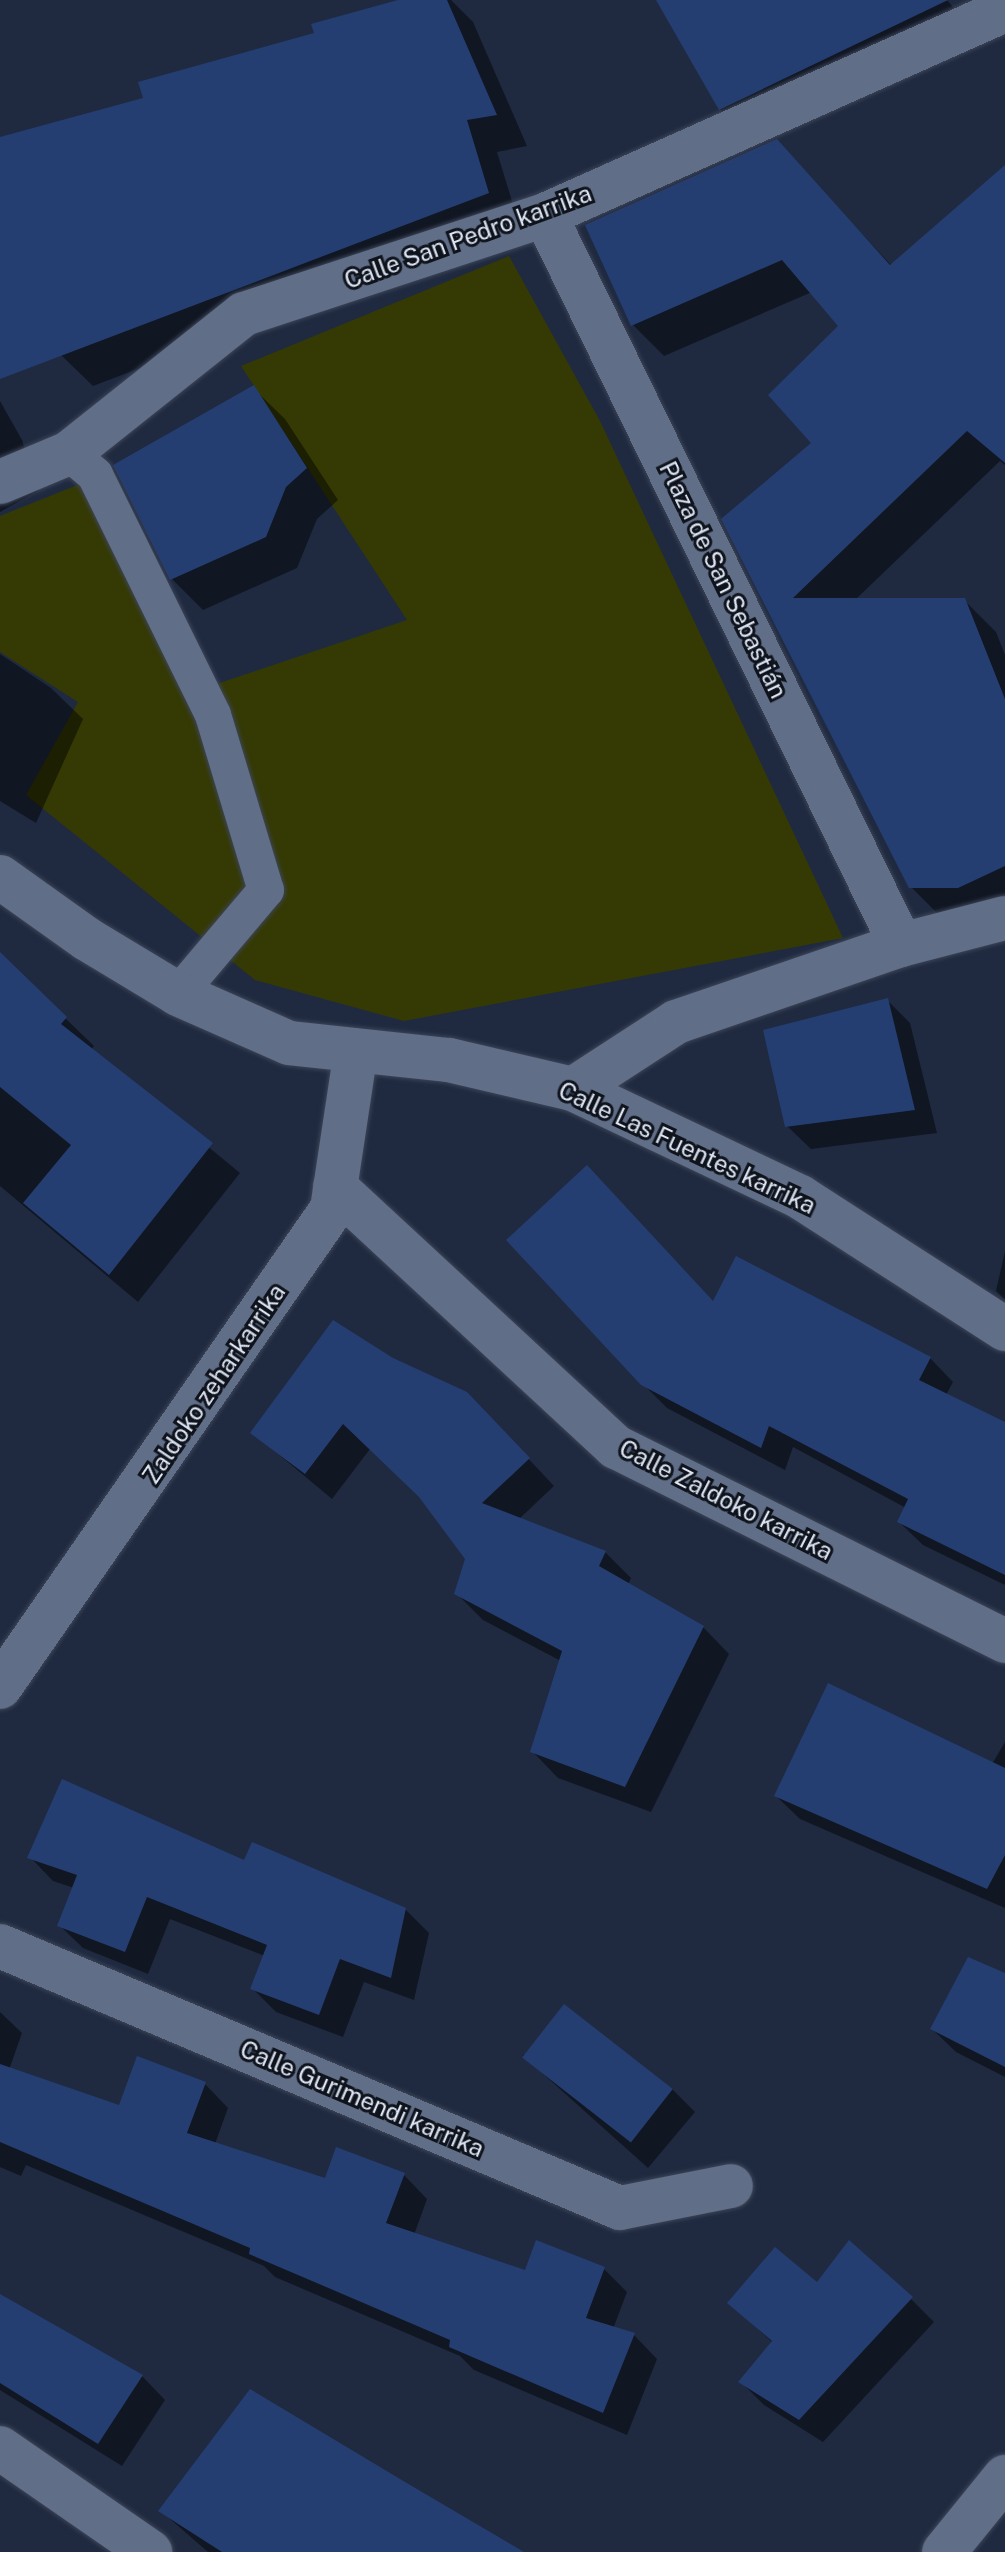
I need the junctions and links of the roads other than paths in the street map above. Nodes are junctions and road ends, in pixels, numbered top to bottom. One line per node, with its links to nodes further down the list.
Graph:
1 (1005, 10): 2 (street, Calle San Pedro karrika)
2 (545, 215): 3 (street, Calle San Pedro karrika); 7 (street, Plaza de San Sebastián)
3 (69, 453): 4 (street, Calle San Pedro karrika); 8 (street)
4 (0, 482)
5 (0, 877): 8 (street, Calle Las Fuentes karrika)
6 (1005, 918): 7 (street)
7 (901, 945): 10 (street)
8 (178, 994): 9 (street, Calle Las Fuentes karrika)
9 (356, 1051): 10 (street, Calle Las Fuentes karrika); 11 (street, Zaldoko zeharkarrika)
10 (573, 1089): 12 (street, Calle Las Fuentes karrika)
11 (335, 1187): 13 (street, Calle Zaldoko karrika); 14 (street, Zaldoko zeharkarrika)
12 (1005, 1329)
13 (1005, 1641)
14 (0, 1687)
15 (0, 1946): 16 (street, Calle Gurimendi karrika)
16 (731, 2186)
17 (0, 2448): 19 (street)
18 (1005, 2477): 20 (street)
19 (150, 2552)
20 (944, 2552)

